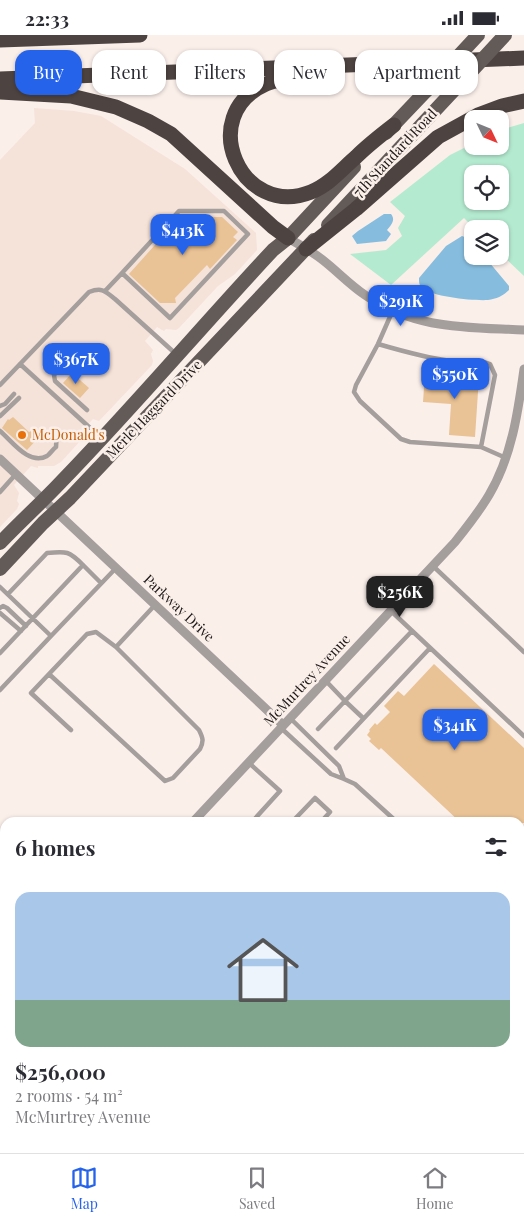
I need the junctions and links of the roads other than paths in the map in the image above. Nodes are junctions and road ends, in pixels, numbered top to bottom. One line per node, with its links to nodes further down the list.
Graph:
1 (140, 35): 4 (highway)
2 (478, 35): 13 (main road, 7th Standard Road, bridge)
3 (505, 35): 15 (main road, 7th Standard Road, bridge)
4 (91, 36): 5 (highway)
5 (0, 40)
6 (524, 58): 7 (highway)
7 (478, 60)
8 (355, 66): 10 (highway)
9 (355, 70): 13 (highway)
10 (0, 79)
11 (0, 92): 14 (highway)
12 (524, 101): 15 (highway)
13 (394, 125): 14 (main road, 7th Standard Road)
14 (288, 238): 15 (street); 22 (main road, Merle Haggard Drive)
15 (306, 249): 18 (street); 38 (main road, Merle Haggard Drive)
16 (122, 273): 16 (lane); 17 (lane)
17 (105, 291): 22 (lane); 23 (lane)
18 (393, 310): 19 (street); 20 (lane)
19 (524, 330)
20 (378, 344): 32 (lane); 32 (lane)
21 (76, 352): 27 (lane)
22 (178, 356): 31 (main road, Merle Haggard Drive)
23 (20, 364): 25 (lane); 31 (lane)
24 (524, 369): 33 (street, McMurtrey Avenue)
25 (0, 385)
26 (0, 406): 28 (lane)
27 (87, 410)
28 (0, 415)
29 (56, 430): 30 (lane)
30 (0, 431)
31 (101, 438): 37 (main road, Merle Haggard Drive)
32 (481, 447): 33 (lane)
33 (506, 458): 41 (street, McMurtrey Avenue)
34 (0, 459): 35 (street, Parkway Drive)
35 (16, 474): 36 (lane); 37 (street, Parkway Drive)
36 (0, 492)
37 (42, 499): 38 (street, Parkway Drive); 39 (main road, Merle Haggard Drive)
38 (56, 511): 42 (street, Parkway Drive); 43 (main road, Merle Haggard Drive)
39 (0, 543)
40 (83, 565): 44 (lane); 46 (lane); 51 (lane)
41 (433, 566): 49 (street, McMurtrey Avenue); 59 (lane)
42 (116, 568): 44 (lane); 47 (street, Parkway Drive)
43 (0, 569)
44 (101, 583): 55 (lane)
45 (0, 587): 46 (lane)
46 (8, 594): 51 (lane)
47 (156, 605): 56 (lane); 65 (street, Parkway Drive)
48 (0, 608): 52 (lane)
49 (391, 611): 54 (lane); 61 (street, McMurtrey Avenue)
50 (0, 613): 53 (lane)
51 (33, 618): 52 (lane); 55 (lane)
52 (26, 626): 53 (lane)
53 (21, 631): 58 (lane)
54 (412, 631): 57 (lane); 63 (lane)
55 (51, 636): 62 (lane)
56 (116, 647): 60 (lane); 60 (lane)
57 (430, 648): 64 (lane); 68 (lane)
58 (0, 653)
59 (524, 653)
60 (49, 674): 67 (lane)
61 (325, 681): 63 (lane); 65 (street, McMurtrey Avenue)
62 (0, 690)
63 (345, 701): 64 (lane); 66 (lane)
64 (363, 718): 69 (lane)
65 (285, 724): 70 (street, McMurtrey Avenue); 71 (lane); 71 (lane)
66 (318, 729)
67 (72, 730)
68 (524, 735)
69 (336, 747)
70 (248, 762): 72 (street, McMurtrey Avenue); 73 (lane)
71 (344, 779): 76 (lane)
72 (198, 817)
73 (256, 817)
74 (297, 817): 75 (lane)
75 (325, 817)
76 (391, 817)

